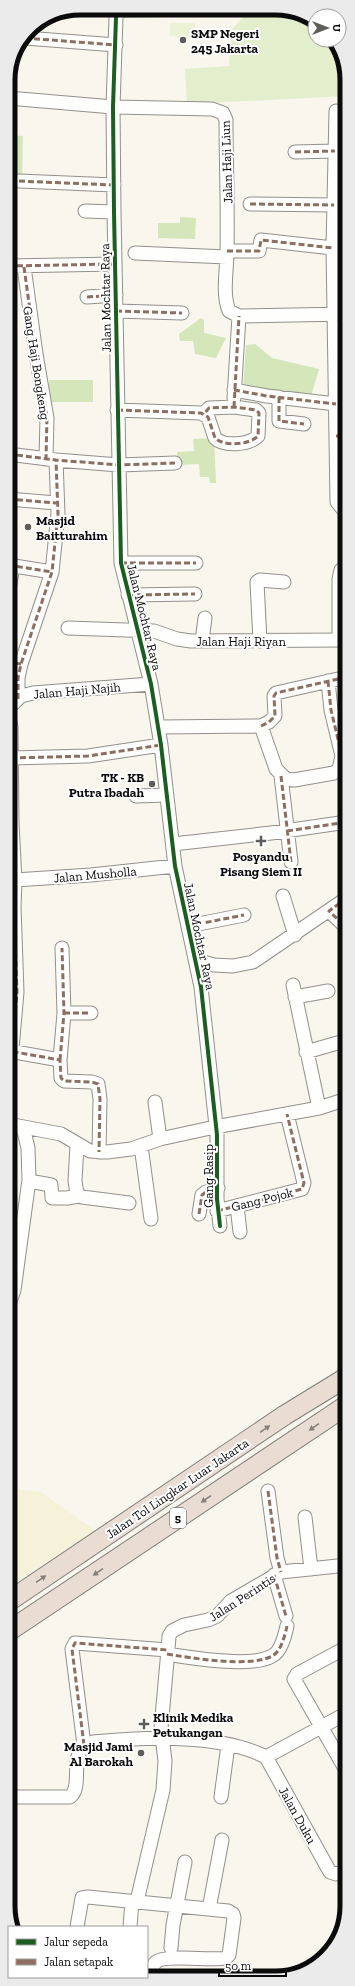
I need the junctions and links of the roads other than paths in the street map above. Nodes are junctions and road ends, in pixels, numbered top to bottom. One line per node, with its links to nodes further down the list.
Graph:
1 (116, 15): 3 (street, Jalan Mochtar Raya)
2 (30, 38): 3 (street)
3 (116, 45): 5 (street, Jalan Mochtar Raya)
4 (15, 99): 5 (street)
5 (114, 107): 10 (street, Jalan Mochtar Raya); 18 (street, Jalan Haji Liun)
6 (336, 111): 7 (street)
7 (335, 151): 8 (street); 12 (street)
8 (295, 152)
9 (18, 181): 10 (street)
10 (114, 185): 14 (street, Jalan Mochtar Raya)
11 (250, 204): 12 (street)
12 (334, 205): 15 (street)
13 (85, 211): 14 (street)
14 (114, 212): 19 (street, Jalan Mochtar Raya)
15 (340, 226): 16 (street)
16 (333, 248): 18 (street); 26 (street)
17 (135, 254): 18 (street)
18 (227, 254): 27 (street, Jalan Haji Liun)
19 (114, 264): 21 (street); 22 (street, Jalan Mochtar Raya)
20 (15, 266): 21 (street)
21 (24, 267): 37 (street, Gang Haji Bongkeng)
22 (116, 295): 23 (street); 24 (street, Jalan Mochtar Raya)
23 (87, 296)
24 (116, 311): 25 (street); 32 (street, Jalan Mochtar Raya)
25 (182, 313)
26 (340, 315): 27 (street); 30 (street)
27 (239, 316): 28 (street)
28 (234, 390): 29 (street); 31 (street)
29 (279, 397): 30 (street); 34 (street)
30 (336, 404): 35 (street)
31 (234, 407): 33 (street); 33 (street)
32 (118, 410): 33 (street); 39 (street, Jalan Mochtar Raya)
33 (204, 414)
34 (304, 424)
35 (340, 430)
36 (15, 455): 37 (street)
37 (51, 460): 39 (street); 42 (street, Gang Haji Bongkeng)
38 (175, 463): 39 (street)
39 (119, 465): 44 (street, Jalan Mochtar Raya)
40 (340, 485): 43 (street)
41 (15, 500): 42 (street)
42 (56, 503): 47 (street, Gang Haji Bongkeng)
43 (340, 506)
44 (121, 563): 45 (street); 50 (street, Jalan Mochtar Raya)
45 (196, 563)
46 (15, 566): 47 (street)
47 (52, 572): 57 (street, Gang Haji Bongkeng)
48 (284, 582): 56 (street)
49 (195, 594): 50 (street)
50 (128, 595): 53 (street, Jalan Mochtar Raya)
51 (205, 618): 55 (street)
52 (68, 628): 53 (street, Jalan Haji Riyan)
53 (137, 630): 55 (street, Jalan Haji Riyan); 60 (street, Jalan Mochtar Raya)
54 (340, 640): 56 (street, Jalan Haji Riyan)
55 (202, 641): 56 (street, Jalan Haji Riyan)
56 (260, 641)
57 (15, 663): 61 (street, Gang Haji Bongkeng)
58 (340, 678): 59 (street)
59 (328, 681): 63 (street); 65 (street)
60 (151, 684): 61 (street, Jalan Haji Najih); 64 (street, Jalan Mochtar Raya)
61 (18, 699): 62 (street, Jalan Haji Najih)
62 (15, 702)
63 (261, 726): 64 (street); 69 (street)
64 (158, 727): 66 (street, Jalan Mochtar Raya)
65 (340, 740)
66 (161, 745): 67 (street); 70 (street, Jalan Mochtar Raya)
67 (15, 758)
68 (340, 767): 69 (street)
69 (281, 776): 73 (street)
70 (167, 795): 71 (street); 74 (street, Jalan Mochtar Raya)
71 (136, 796)
72 (340, 823): 73 (street)
73 (287, 830): 74 (street); 75 (street)
74 (173, 844): 76 (street, Jalan Mochtar Raya)
75 (291, 862)
76 (175, 866): 77 (street, Jalan Musholla); 83 (street, Jalan Mochtar Raya)
77 (15, 880)
78 (283, 896): 85 (street)
79 (340, 903): 80 (street)
80 (329, 911): 82 (street); 85 (street)
81 (244, 915): 83 (street)
82 (340, 921)
83 (188, 926): 87 (street, Jalan Mochtar Raya)
84 (15, 935): 91 (street)
85 (295, 935): 87 (street)
86 (62, 948): 90 (street)
87 (196, 960): 102 (street, Jalan Mochtar Raya)
88 (328, 991): 93 (street)
89 (91, 1012): 90 (street)
90 (64, 1013): 95 (street)
91 (15, 1015)
92 (340, 1042): 93 (street)
93 (306, 1052): 98 (street)
94 (15, 1055): 95 (street)
95 (60, 1060): 106 (street)
96 (340, 1101): 98 (street)
97 (155, 1102): 103 (street)
98 (318, 1108): 99 (street)
99 (287, 1114): 102 (street); 111 (street, Gang Pojok)
100 (15, 1125): 101 (street)
101 (23, 1127): 105 (street); 107 (street)
102 (215, 1127): 103 (street); 108 (street, Gang Rasip)
103 (160, 1140): 104 (street)
104 (141, 1146): 106 (street); 114 (street)
105 (77, 1147): 106 (street); 109 (street)
106 (99, 1152)
107 (29, 1181): 109 (street); 117 (street)
108 (218, 1188): 112 (street, Gang Rasip); 113 (street)
109 (79, 1196): 110 (street)
110 (129, 1203)
111 (237, 1206): 112 (street, Gang Pojok); 116 (street)
112 (217, 1211): 115 (street, Gang Rasip)
113 (199, 1214)
114 (151, 1219)
115 (220, 1226)
116 (240, 1232)
117 (15, 1265)
118 (340, 1381): 125 (highway, Jalan Tol Lingkar Luar Jakarta / 5, one-way to 118)
119 (340, 1410): 126 (highway, Jalan Tol Lingkar Luar Jakarta / 5, one-way to 126)
120 (268, 1491): 124 (street)
121 (305, 1517): 123 (street)
122 (340, 1566): 123 (street, Jalan Perintis)
123 (311, 1568): 124 (street, Jalan Perintis)
124 (278, 1574): 128 (street, Jalan Perintis); 128 (street)
125 (15, 1596)
126 (15, 1626)
127 (340, 1651): 130 (street)
128 (167, 1652): 131 (street, Jalan Perintis); 132 (street)
129 (340, 1717): 130 (street)
130 (322, 1726): 134 (street); 135 (street)
131 (162, 1737): 132 (street); 133 (street); 141 (street, Jalan Perintis)
132 (84, 1745): 136 (street)
133 (228, 1745): 134 (street); 137 (street)
134 (266, 1757): 140 (street, Jalan Duku)
135 (340, 1759)
136 (15, 1797)
137 (221, 1797)
138 (222, 1840): 143 (street)
139 (186, 1862): 142 (street)
140 (340, 1873)
141 (134, 1901): 142 (street); 144 (street); 145 (street, Jalan Perintis)
142 (177, 1906): 143 (street); 146 (street)
143 (209, 1909): 147 (street)
144 (78, 1926)
145 (130, 1926)
146 (171, 1948)
147 (153, 1971)

